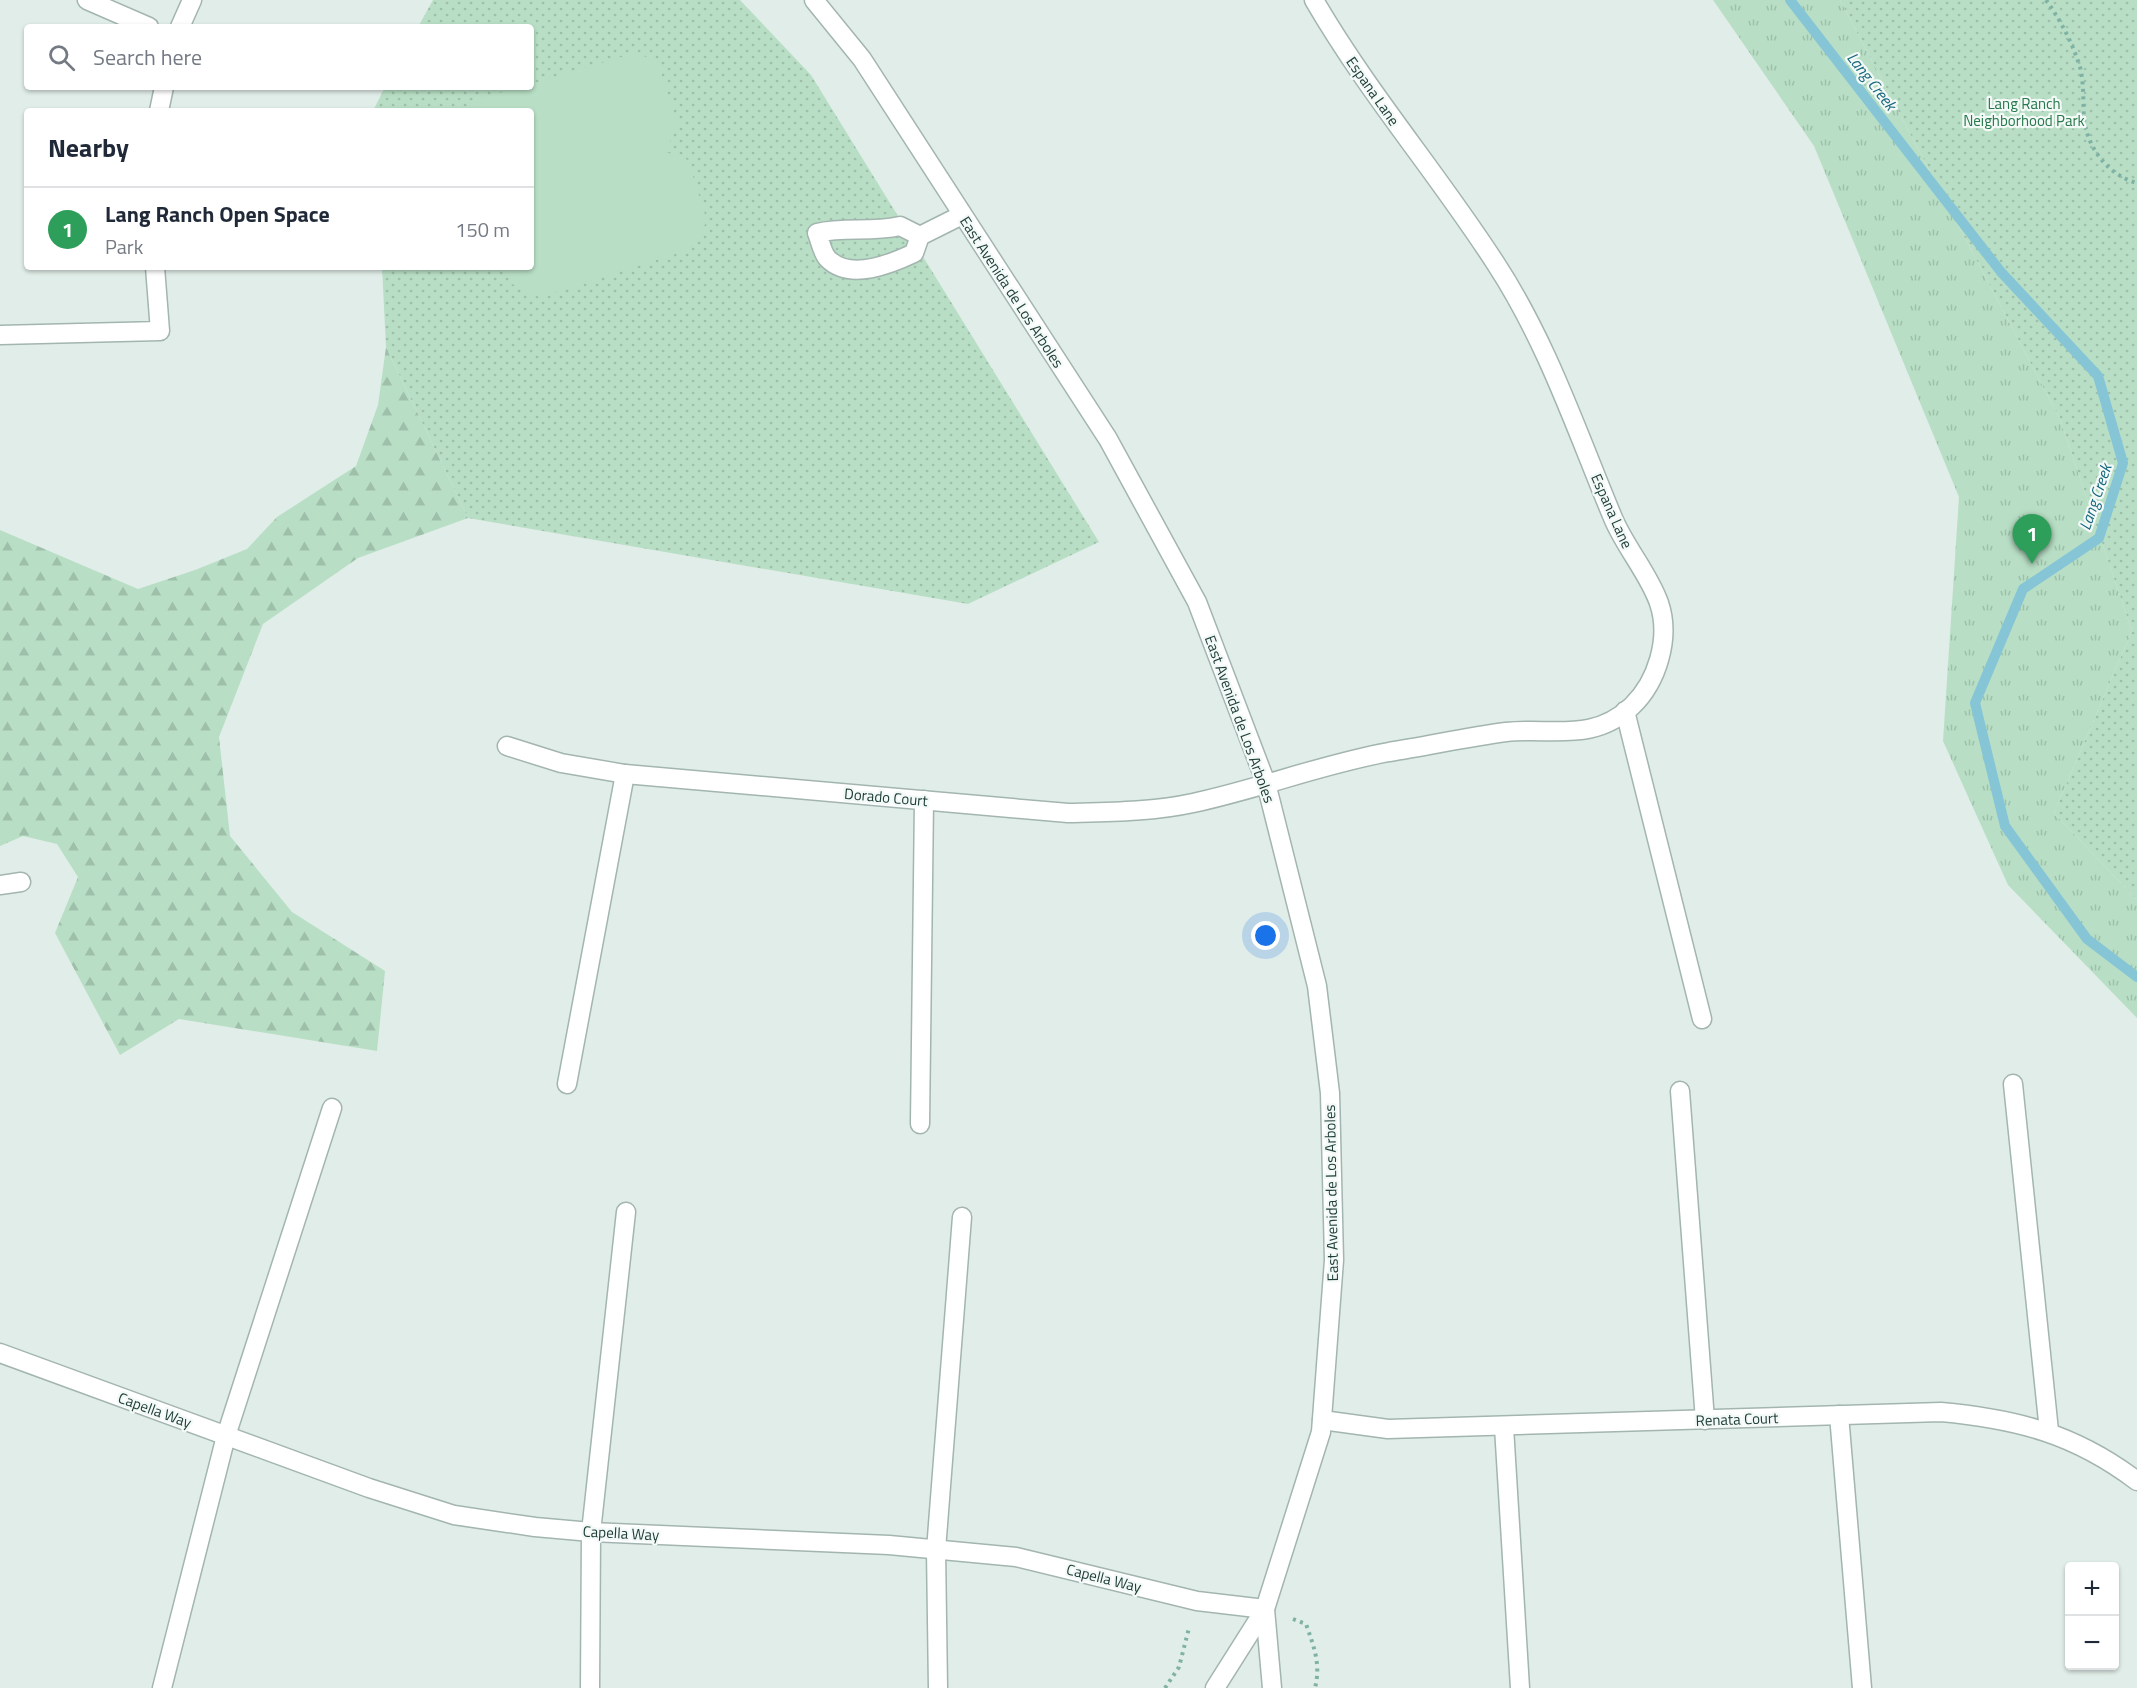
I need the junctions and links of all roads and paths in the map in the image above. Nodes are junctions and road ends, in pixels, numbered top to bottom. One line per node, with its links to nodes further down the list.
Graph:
1 (87, 0): 6 (street)
2 (192, 0): 7 (street)
3 (814, 0): 11 (street, East Avenida de Los Arboles)
4 (1314, 0): 15 (street, Espana Lane)
5 (2046, 0): 10 (path)
6 (142, 24)
7 (181, 24)
8 (163, 90): 9 (street)
9 (160, 108)
10 (2137, 183)
11 (962, 215): 12 (street); 18 (street, East Avenida de Los Arboles)
12 (920, 236): 12 (street)
13 (155, 270): 14 (street)
14 (0, 335)
15 (1625, 711): 18 (street, Espana Lane); 22 (street)
16 (507, 746): 17 (street, Dorado Court)
17 (625, 774): 19 (street, Dorado Court); 23 (street)
18 (1266, 783): 19 (street, Dorado Court); 32 (street, East Avenida de Los Arboles)
19 (924, 800): 27 (street)
20 (21, 882): 21 (street)
21 (0, 885)
22 (1702, 1019)
23 (567, 1084)
24 (2013, 1084): 35 (street)
25 (1680, 1091): 33 (street)
26 (332, 1108): 36 (street)
27 (920, 1124)
28 (626, 1212): 38 (street)
29 (962, 1217): 39 (street)
30 (0, 1353): 36 (street, Capella Way)
31 (1839, 1415): 33 (street, Renata Court); 35 (street, Renata Court); 50 (street)
32 (1322, 1420): 34 (street, Renata Court); 41 (street, East Avenida de Los Arboles)
33 (1705, 1420): 34 (street, Renata Court)
34 (1504, 1427): 49 (street)
35 (2049, 1431): 37 (street, Renata Court)
36 (225, 1436): 38 (street, Capella Way); 42 (street)
37 (2137, 1480)
38 (591, 1532): 39 (street, Capella Way); 43 (street)
39 (936, 1550): 40 (street, Capella Way); 44 (street)
40 (1197, 1601): 41 (street, Capella Way); 45 (path)
41 (1265, 1609): 46 (street, East Avenida de Los Arboles); 47 (street, East Avenida de Los Arboles); 48 (path)
42 (162, 1688)
43 (590, 1688)
44 (938, 1688)
45 (1165, 1688)
46 (1215, 1688)
47 (1272, 1688)
48 (1315, 1688)
49 (1520, 1688)
50 (1862, 1688)

